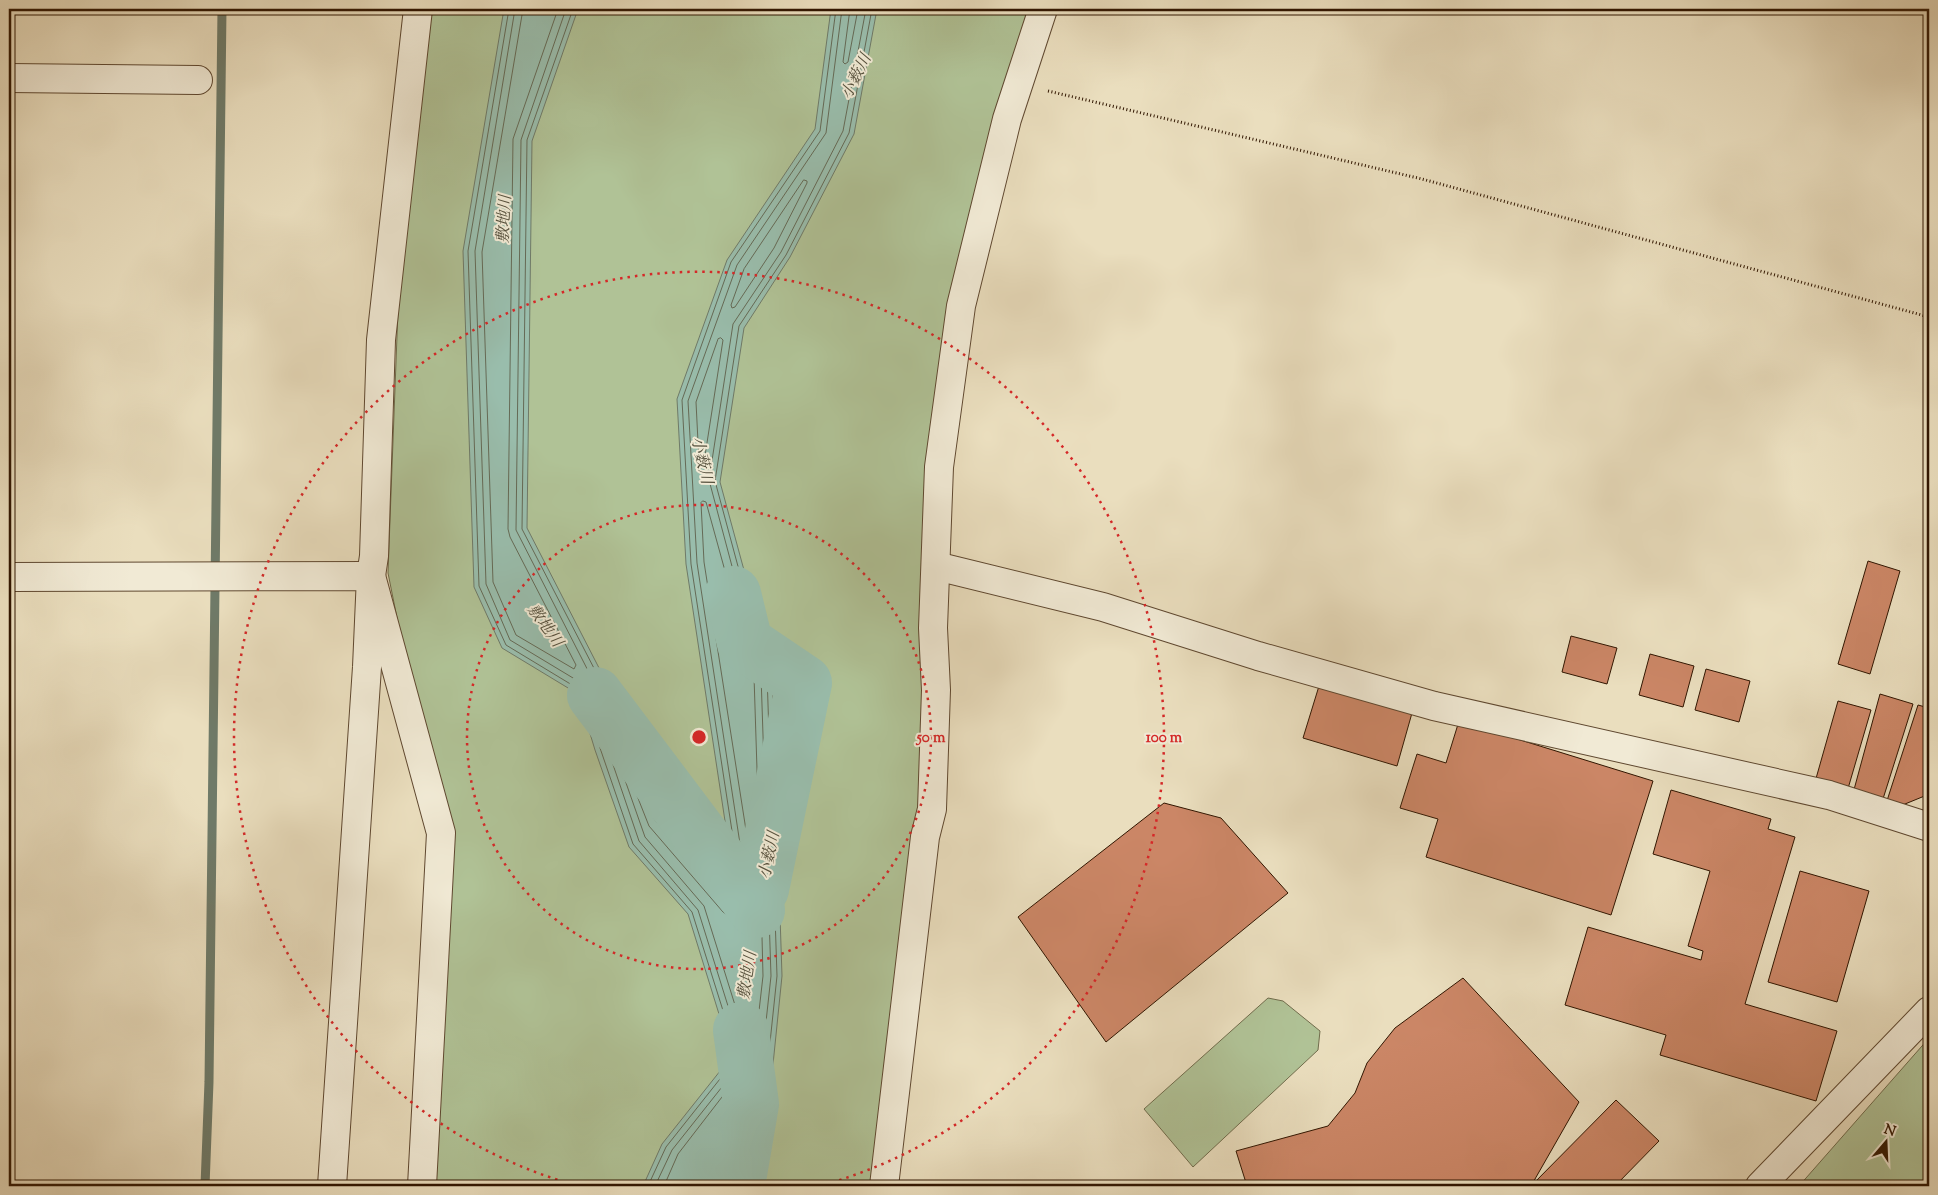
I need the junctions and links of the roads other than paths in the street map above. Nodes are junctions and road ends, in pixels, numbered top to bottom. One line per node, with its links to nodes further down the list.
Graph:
1 (418, 9): 6 (street)
2 (1043, 9): 5 (street)
3 (9, 78): 4 (street)
4 (198, 80)
5 (936, 566): 8 (street); 12 (street)
6 (371, 576): 7 (street); 10 (street); 11 (street)
7 (9, 577)
8 (1929, 827)
9 (1929, 1012): 13 (street)
10 (332, 1186)
11 (422, 1186)
12 (884, 1186)
13 (1760, 1186)

